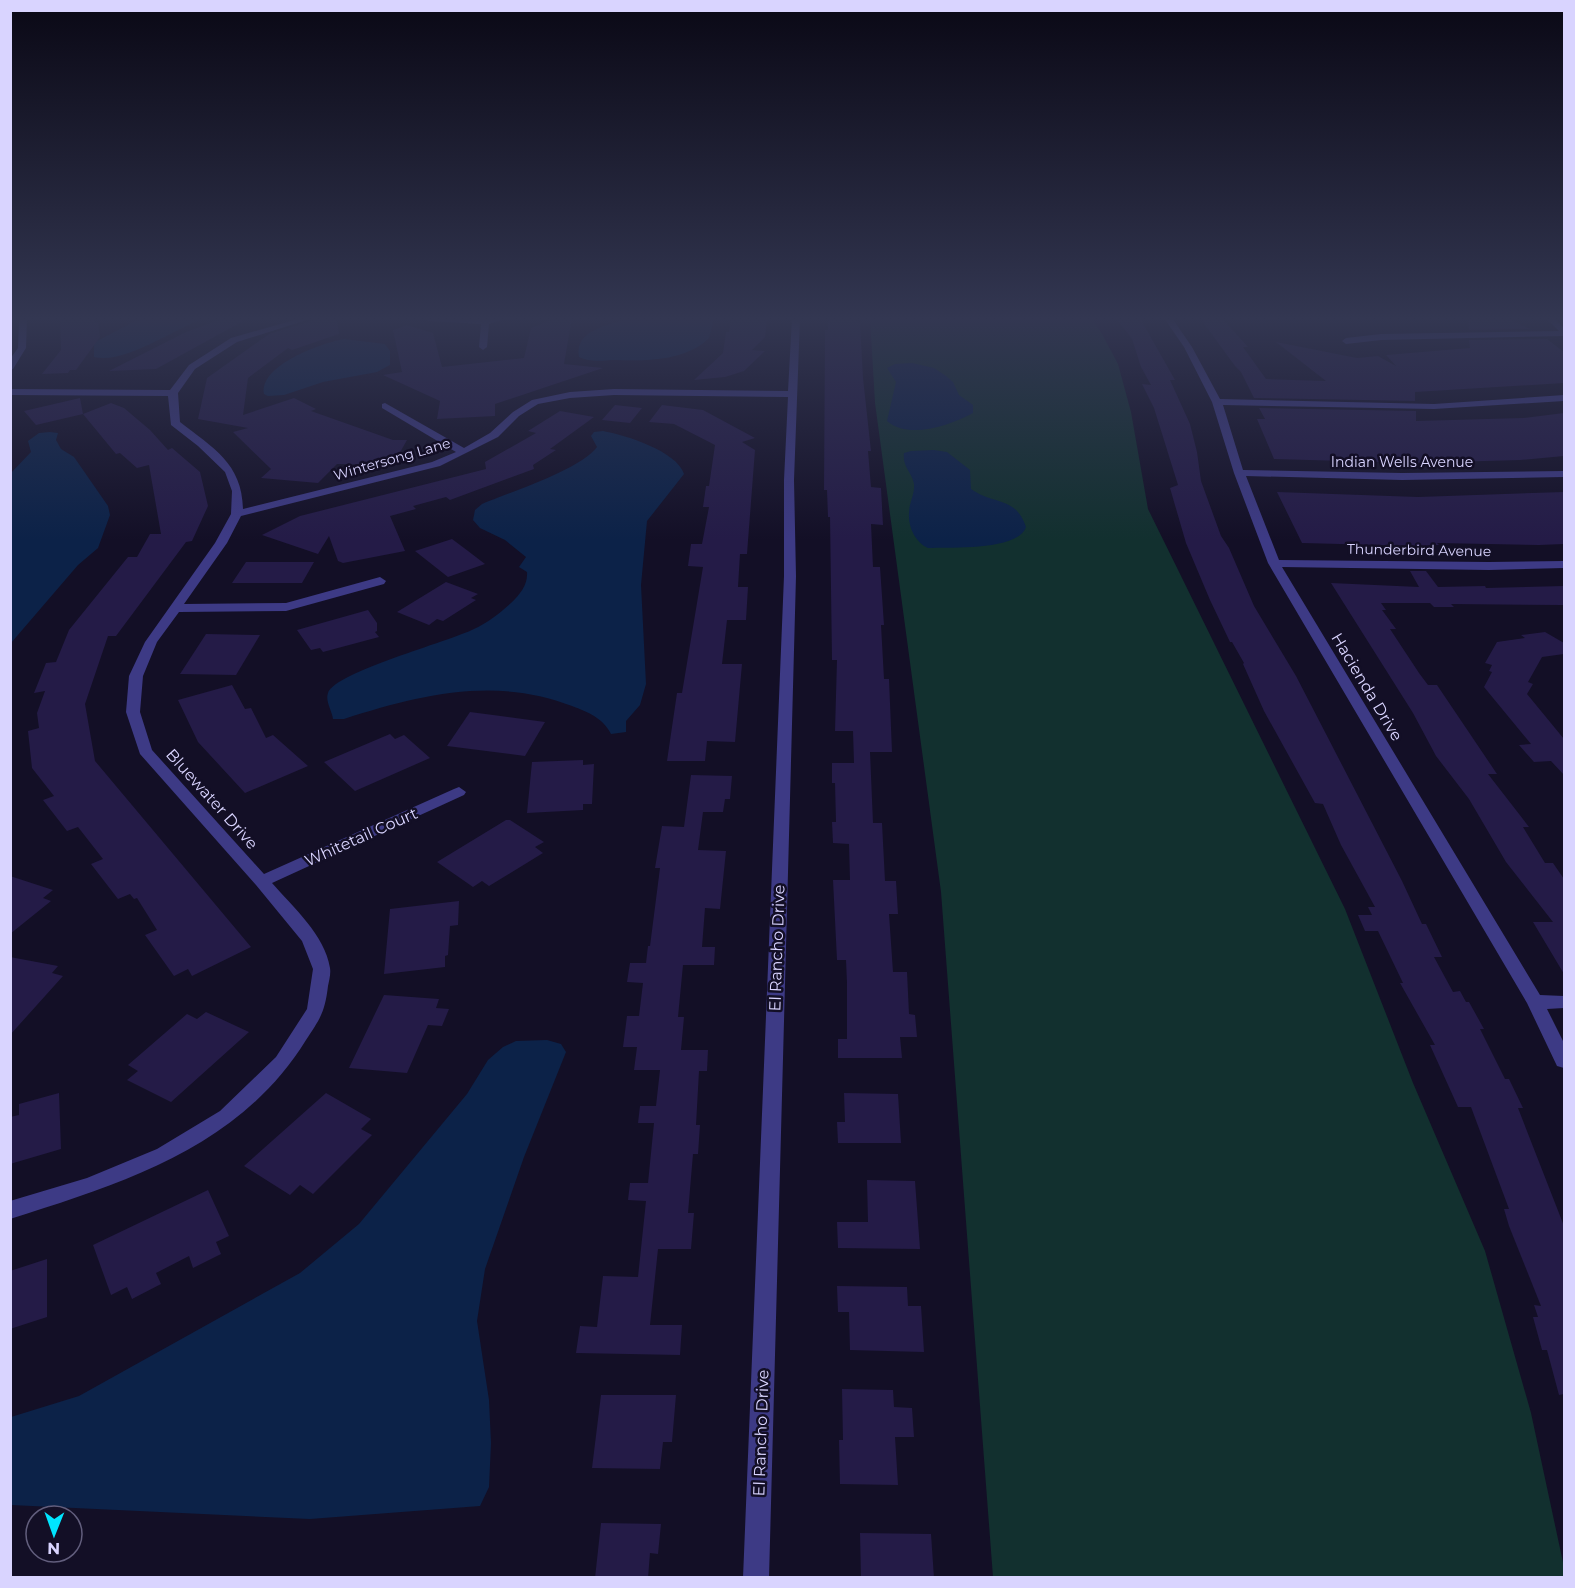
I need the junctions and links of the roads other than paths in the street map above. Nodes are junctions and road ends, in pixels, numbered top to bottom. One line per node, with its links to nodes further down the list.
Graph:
1 (27, 392): 5 (street)
2 (612, 392): 10 (street, Wintersong Lane)
3 (624, 392): 6 (street, Wintersong Lane)
4 (1212, 392): 8 (street, Hacienda Drive)
5 (173, 393): 13 (street)
6 (793, 394): 24 (street, El Rancho Drive)
7 (1564, 398): 8 (street)
8 (1217, 402): 11 (street, Hacienda Drive)
9 (385, 406): 10 (street)
10 (464, 452): 13 (street, Wintersong Lane)
11 (1239, 473): 12 (street, Indian Wells Avenue); 14 (street, Hacienda Drive)
12 (1564, 474)
13 (237, 514): 17 (street, Bluewater Drive)
14 (1274, 564): 15 (street, Thunderbird Avenue); 20 (street, Hacienda Drive)
15 (1564, 564)
16 (380, 581): 17 (street)
17 (175, 608): 19 (street, Bluewater Drive)
18 (459, 792): 19 (street, Whitetail Court)
19 (262, 881): 23 (street, Bluewater Drive)
20 (1535, 1002): 21 (street); 22 (street, Hacienda Drive)
21 (1564, 1002)
22 (1564, 1061)
23 (10, 1210)
24 (756, 1578)

